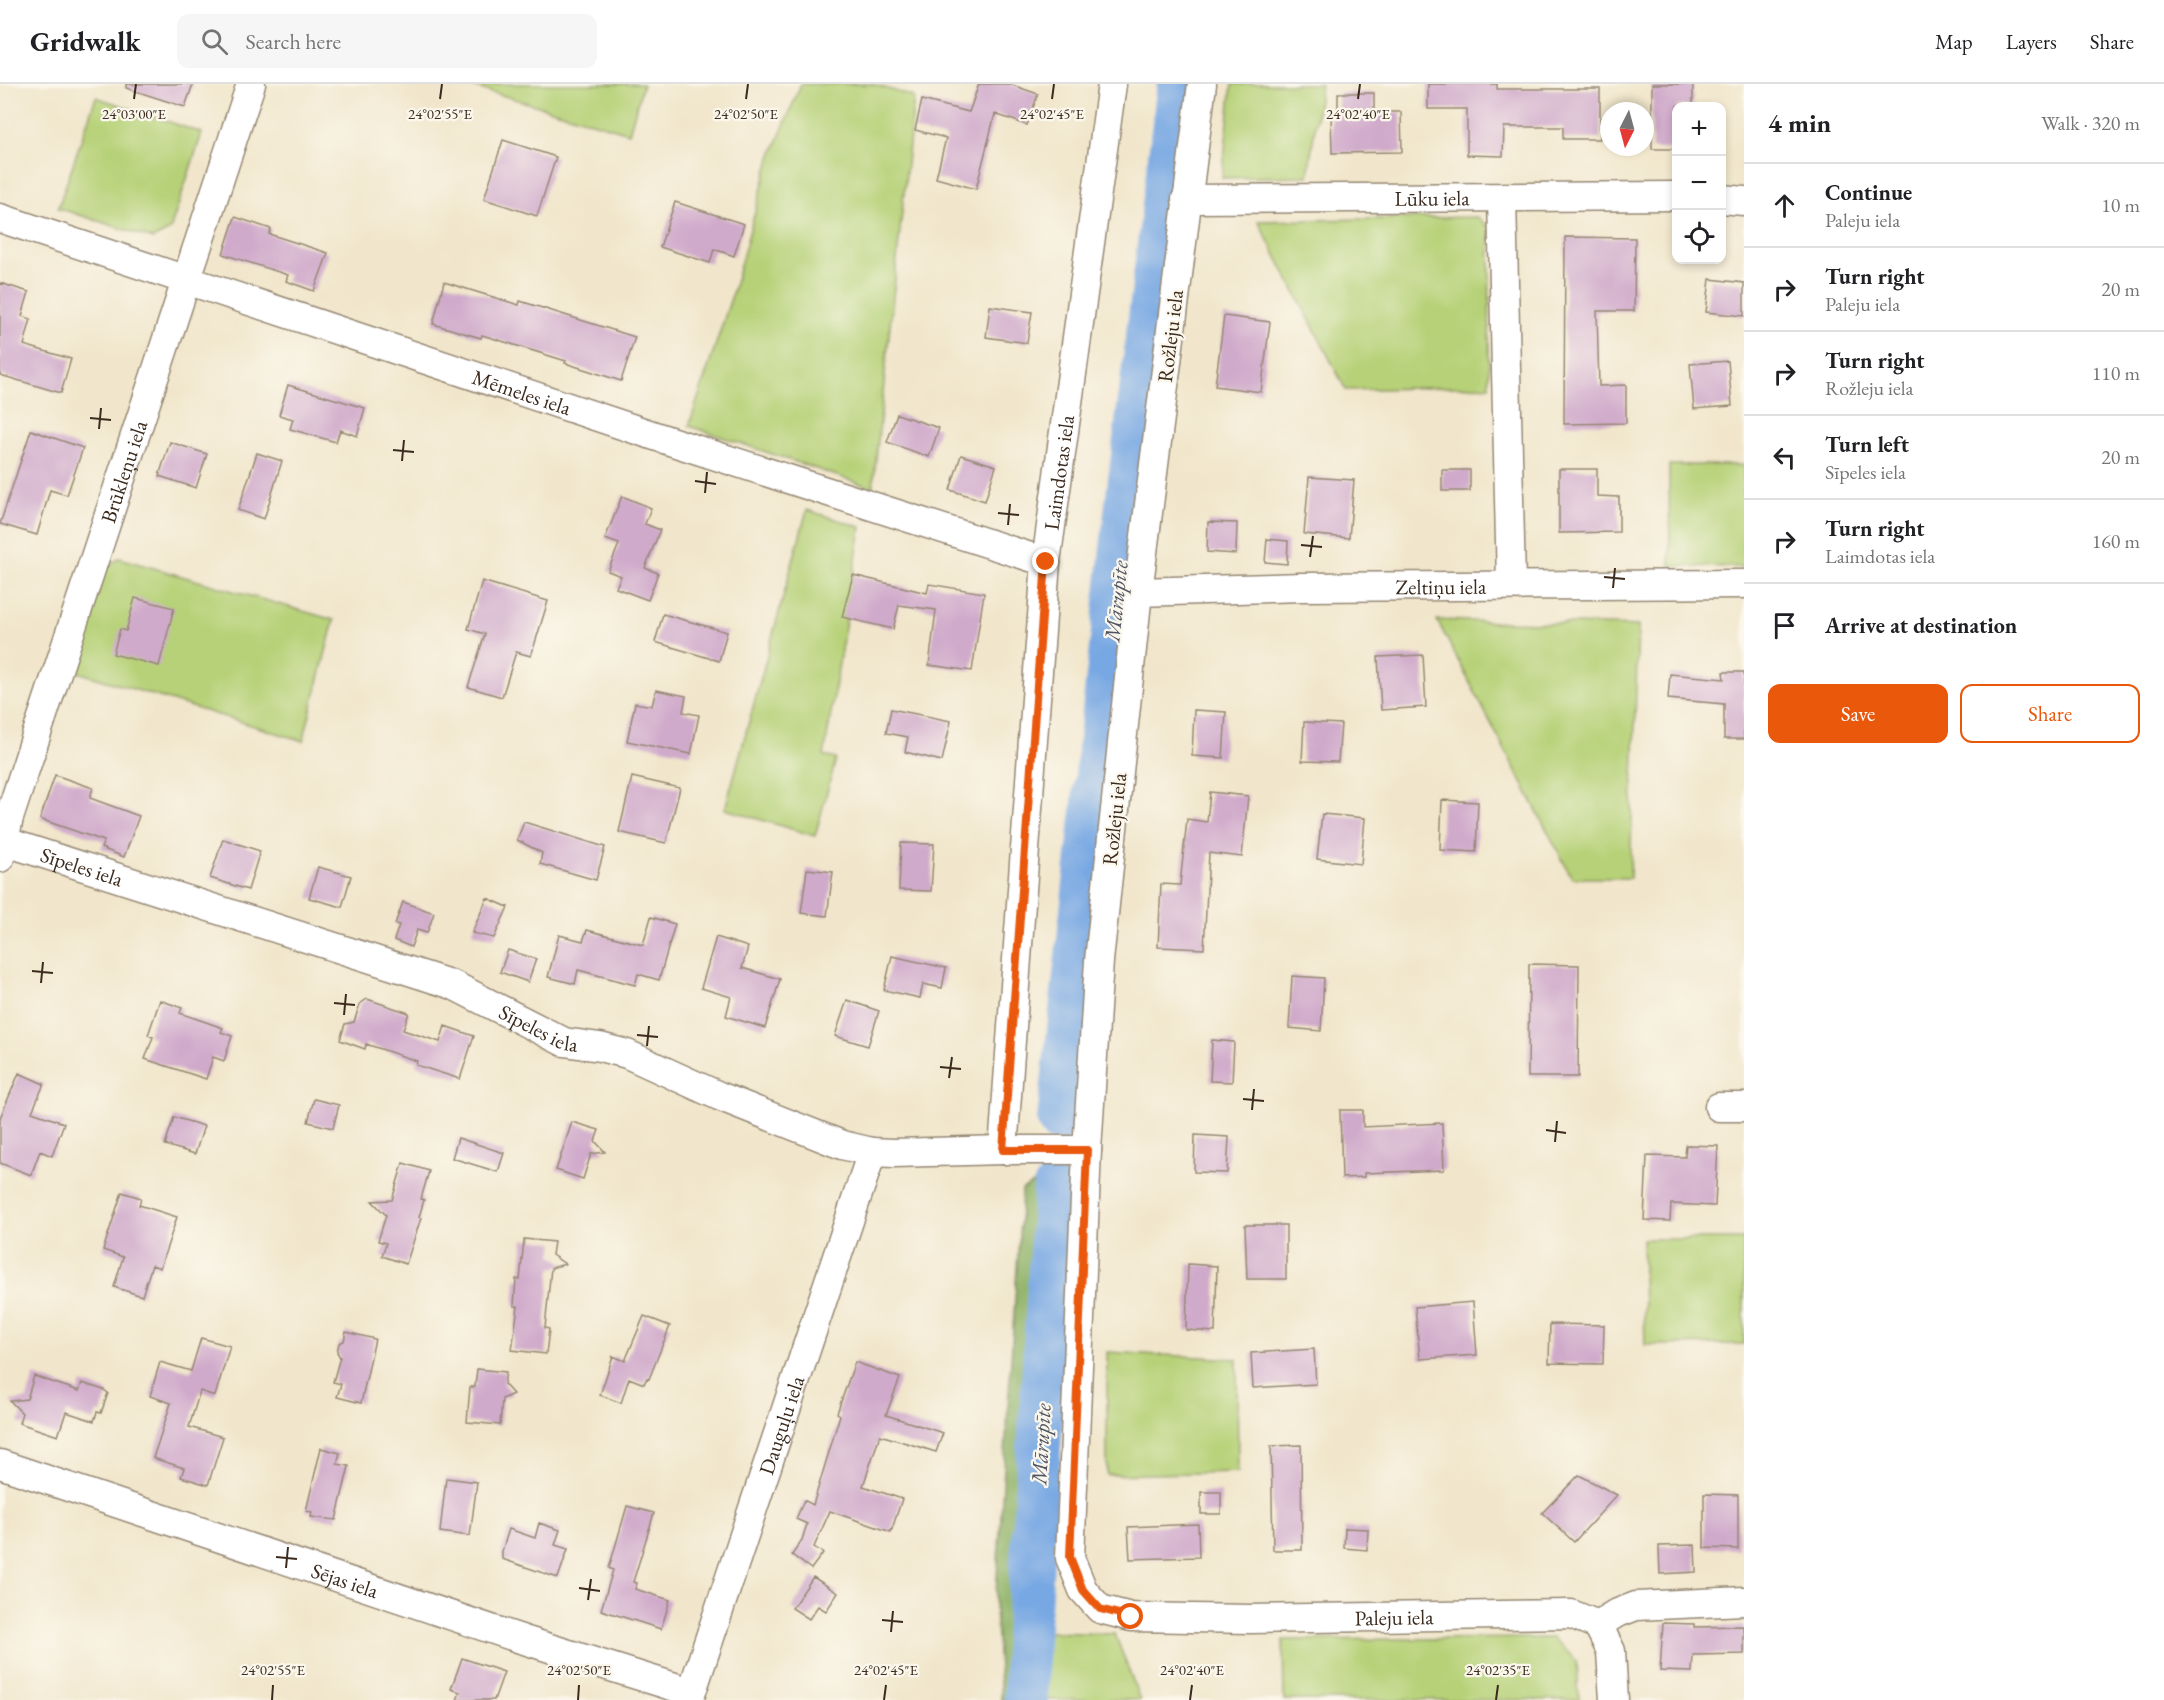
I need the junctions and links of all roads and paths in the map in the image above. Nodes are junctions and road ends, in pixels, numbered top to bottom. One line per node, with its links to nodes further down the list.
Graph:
1 (251, 84): 10 (street, Brūkleņu iela)
2 (1112, 84): 11 (street, Laimdotas iela)
3 (1202, 84): 5 (street, Rožleju iela)
4 (1672, 196): 6 (street, Lūku iela)
5 (1186, 198): 6 (street, Lūku iela); 14 (street, Rožleju iela)
6 (1502, 198): 12 (street)
7 (1726, 199): 8 (street)
8 (1744, 201)
9 (0, 218): 10 (street, Mēmeles iela)
10 (186, 280): 11 (street, Mēmeles iela); 15 (street, Brūkleņu iela)
11 (1046, 562): 16 (street, Laimdotas iela)
12 (1510, 584): 13 (street, Zeltiņu iela); 14 (street, Zeltiņu iela)
13 (1744, 584)
14 (1138, 592): 17 (street, Rožleju iela)
15 (1, 846): 18 (street, Sīpeles iela)
16 (1003, 1150): 17 (street, Sīpeles iela); 18 (street, Sīpeles iela)
17 (1087, 1150): 20 (street, Rožleju iela)
18 (872, 1152): 23 (street, Dauguļu iela)
19 (0, 1464): 23 (street, Sējas iela)
20 (1070, 1557): 22 (street, Paleju iela)
21 (1744, 1600): 22 (street)
22 (1598, 1625): 24 (street)
23 (690, 1696)
24 (1614, 1700)

